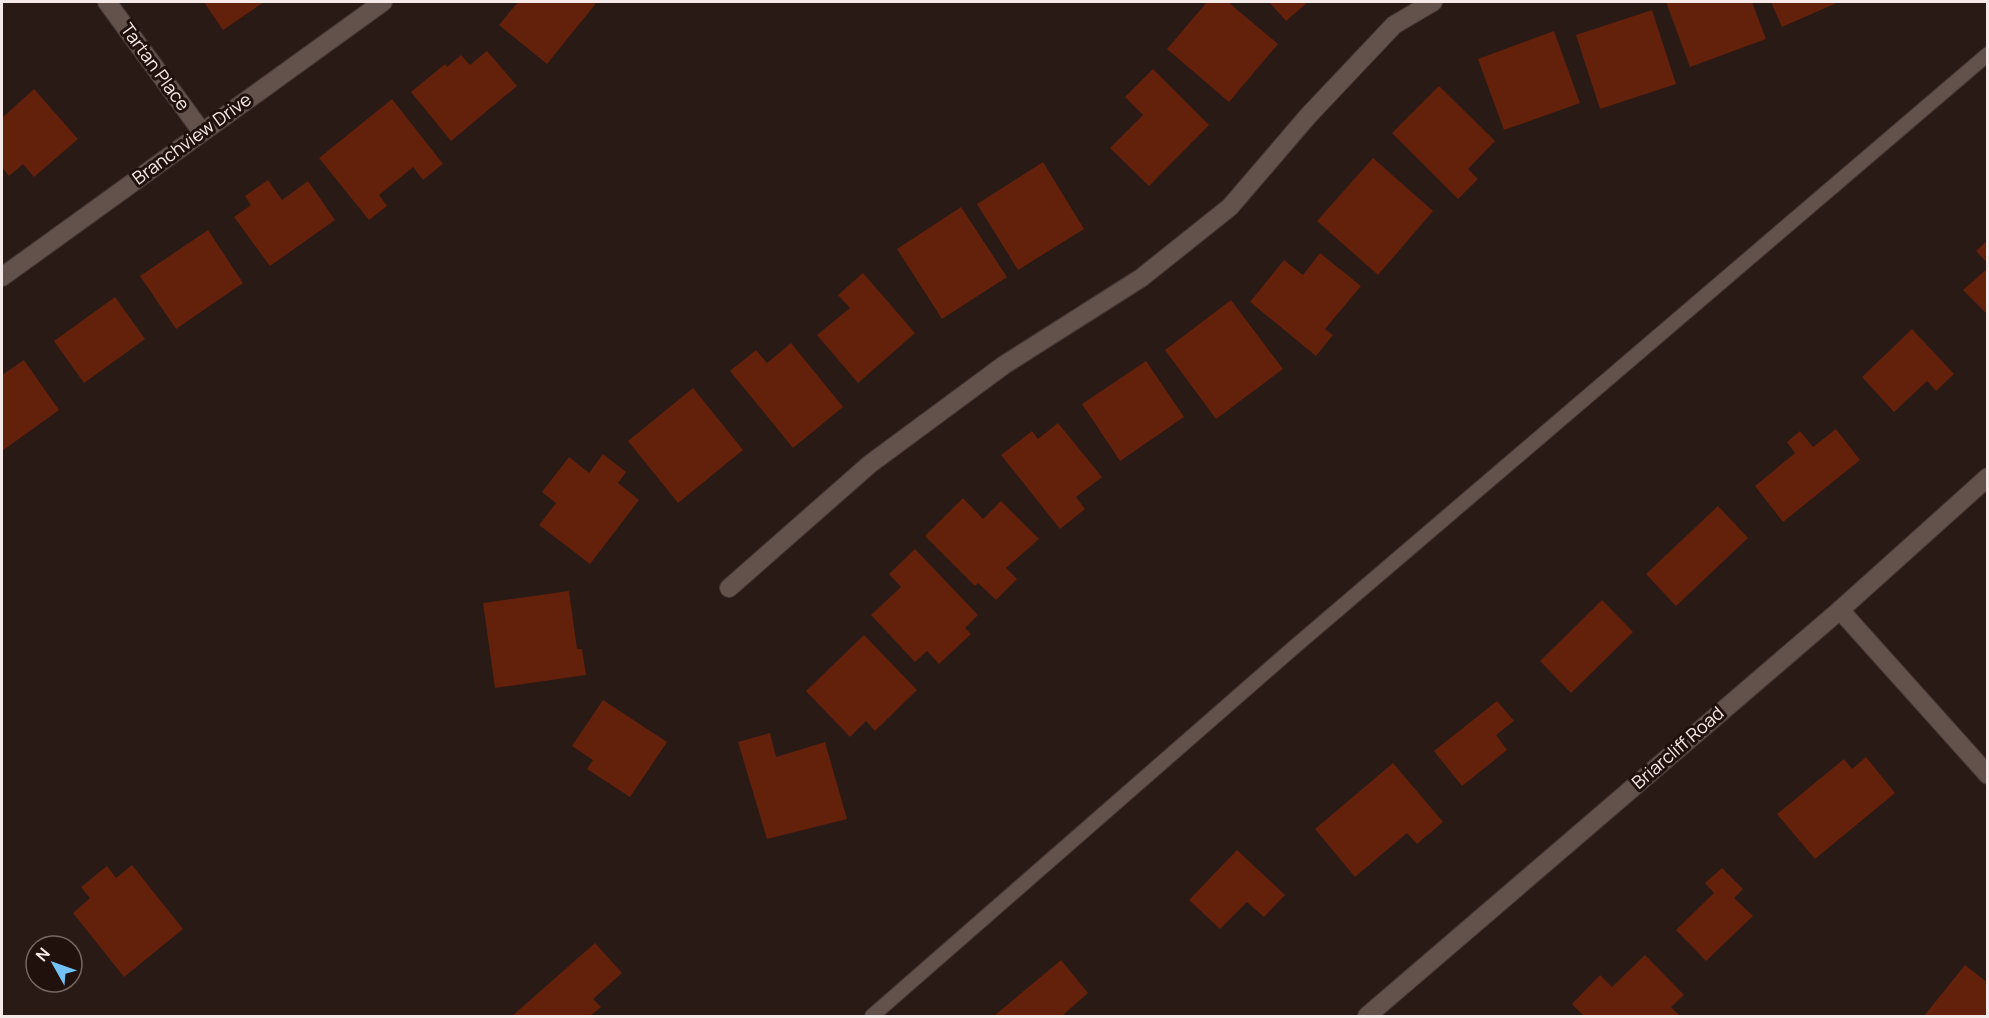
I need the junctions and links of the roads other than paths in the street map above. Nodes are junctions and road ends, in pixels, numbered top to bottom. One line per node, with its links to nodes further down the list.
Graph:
1 (107, 2): 5 (street, Tartan Place)
2 (383, 2): 5 (street, Branchview Drive)
3 (1433, 2): 8 (street)
4 (1988, 54): 11 (lane)
5 (202, 132): 6 (street, Branchview Drive)
6 (2, 278)
7 (1988, 477): 9 (street, Briarcliff Road)
8 (729, 588)
9 (1840, 610): 10 (street); 12 (street, Briarcliff Road)
10 (1988, 775)
11 (872, 1017)
12 (1367, 1017)

